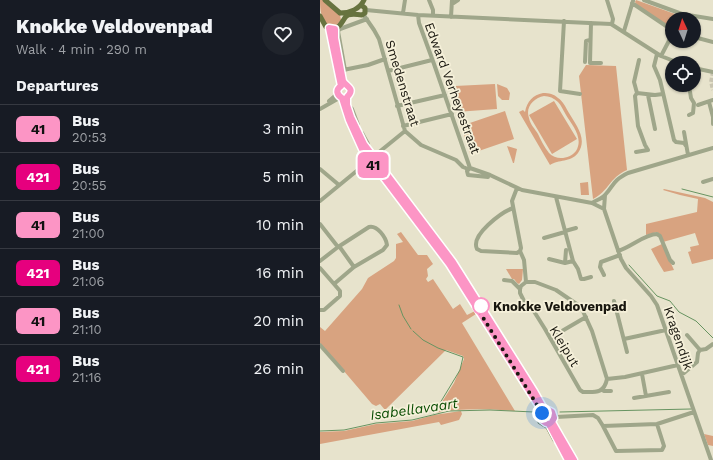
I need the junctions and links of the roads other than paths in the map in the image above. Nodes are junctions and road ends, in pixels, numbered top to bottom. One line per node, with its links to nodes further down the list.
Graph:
1 (325, 0): 13 (main road)
2 (365, 0): 11 (main road)
3 (405, 0): 14 (street)
4 (429, 0): 17 (street)
5 (458, 0): 9 (street)
6 (607, 0): 24 (street)
7 (644, 0): 10 (street)
8 (633, 1): 25 (street); 28 (street)
9 (452, 2): 18 (street)
10 (658, 2): 12 (street)
11 (362, 11): 13 (main road); 14 (street); 21 (main road); 35 (street, Smedenstraat); 42 (street)
12 (678, 12)
13 (340, 13): 21 (main road)
14 (403, 13): 15 (street)
15 (420, 15): 17 (street); 36 (street, Edward Verheyestraat)
16 (320, 16): 26 (main road)
17 (433, 16): 18 (street)
18 (451, 17): 22 (street)
19 (701, 17): 20 (street)
20 (713, 19)
21 (342, 20): 27 (main road)
22 (564, 21): 23 (street); 48 (street)
23 (591, 23): 24 (street); 30 (street)
24 (612, 24): 28 (street)
25 (665, 25)
26 (329, 28): 27 (main road); 39 (main road)
27 (335, 29): 39 (main road)
28 (624, 31): 33 (street)
29 (701, 39): 31 (street)
30 (590, 40): 38 (street); 40 (street)
31 (713, 42)
32 (665, 45): 33 (street)
33 (659, 55): 34 (street); 49 (street)
34 (665, 58)
35 (385, 59): 42 (street); 43 (street, Smedenstraat)
36 (432, 60): 43 (street); 50 (street, Edward Verheyestraat)
37 (640, 60): 47 (street)
38 (585, 62)
39 (338, 63): 42 (main road); 45 (main road)
40 (601, 63)
41 (701, 69): 44 (street)
42 (344, 70): 45 (main road)
43 (388, 71): 55 (street, Smedenstraat)
44 (713, 72)
45 (342, 83): 52 (main road); 52 (main road); 56 (main road)
46 (690, 92): 54 (street)
47 (637, 93): 51 (street); 70 (street)
48 (580, 94)
49 (663, 94): 51 (street); 68 (street)
50 (445, 95): 55 (street); 58 (street, Edward Verheyestraat)
51 (648, 95): 64 (street)
52 (341, 97): 57 (street); 61 (main road)
53 (711, 101): 54 (street); 60 (street)
54 (695, 105): 59 (street)
55 (397, 106): 63 (street, Smedenstraat)
56 (350, 107): 61 (main road); 67 (street)
57 (320, 109)
58 (452, 114): 63 (street); 74 (street, Edward Verheyestraat)
59 (690, 115)
60 (713, 117): 62 (street)
61 (351, 122): 67 (main road); 72 (main road)
62 (713, 124)
63 (403, 126): 65 (street, Smedenstraat)
64 (655, 129)
65 (405, 131): 72 (street); 74 (street, Smedenstraat)
66 (684, 132): 68 (street)
67 (365, 146): 72 (main road)
68 (686, 146): 71 (street)
69 (713, 148): 71 (street)
70 (636, 152)
71 (688, 155): 80 (street)
72 (371, 159): 78 (street); 125 (main road)
73 (320, 169): 78 (street)
74 (470, 170): 75 (street, Smedenstraat); 75 (street, Smedenstraat)
75 (492, 177): 79 (street, Smedenstraat)
76 (713, 179): 77 (street)
77 (703, 182)
78 (339, 185): 82 (street)
79 (517, 188): 81 (street, Smedenstraat); 84 (street)
80 (605, 195): 83 (street); 85 (street, Kragendijk)
81 (556, 197): 83 (street, Smedenstraat); 88 (street)
82 (320, 201)
83 (592, 203): 85 (street, Smedenstraat)
84 (513, 208): 92 (street); 92 (street)
85 (604, 209): 93 (street, Kragendijk)
86 (320, 224): 90 (street)
87 (576, 228): 88 (street)
88 (565, 231): 89 (street); 96 (street)
89 (544, 238)
90 (339, 246): 95 (street); 99 (street); 99 (street)
91 (566, 250): 97 (street)
92 (520, 251): 104 (street)
93 (619, 253): 98 (street); 101 (street); 110 (street, Kragendijk)
94 (549, 259): 97 (street)
95 (320, 261)
96 (573, 261): 97 (street); 102 (street)
97 (565, 262)
98 (673, 263)
99 (354, 267): 105 (street)
100 (320, 268): 105 (street)
101 (604, 275)
102 (591, 277)
103 (504, 280): 106 (street, Kleiput)
104 (526, 282): 106 (street); 109 (street)
105 (334, 284): 108 (street)
106 (520, 289): 112 (street, Kleiput)
107 (614, 300): 113 (street)
108 (320, 310)
109 (586, 317): 112 (street); 122 (street)
110 (666, 330): 113 (street); 118 (street, Kragendijk)
111 (687, 335): 116 (street)
112 (550, 338): 123 (street, Kleiput)
113 (624, 339): 117 (street)
114 (320, 344): 119 (street)
115 (713, 344): 116 (street)
116 (700, 350): 121 (street)
117 (627, 352)
118 (678, 365): 120 (street); 121 (street, Kragendijk)
119 (343, 371)
120 (642, 374): 122 (street); 127 (street)
121 (681, 374): 130 (street, Kragendijk)
122 (607, 379): 123 (street)
123 (602, 390): 124 (street, Kleiput)
124 (611, 391)
125 (532, 392): 129 (main road); 131 (main road)
126 (669, 392): 127 (street)
127 (646, 396): 128 (street)
128 (634, 398)
129 (542, 411): 132 (main road); 132 (main road); 135 (main road)
130 (694, 412): 133 (street); 138 (street, Kragendijk)
131 (556, 417): 134 (street); 135 (main road)
132 (551, 423): 135 (main road)
133 (657, 424): 134 (street); 134 (street)
134 (603, 426)
135 (560, 439): 136 (main road); 137 (main road)
136 (568, 460)
137 (574, 460)
138 (711, 460)

